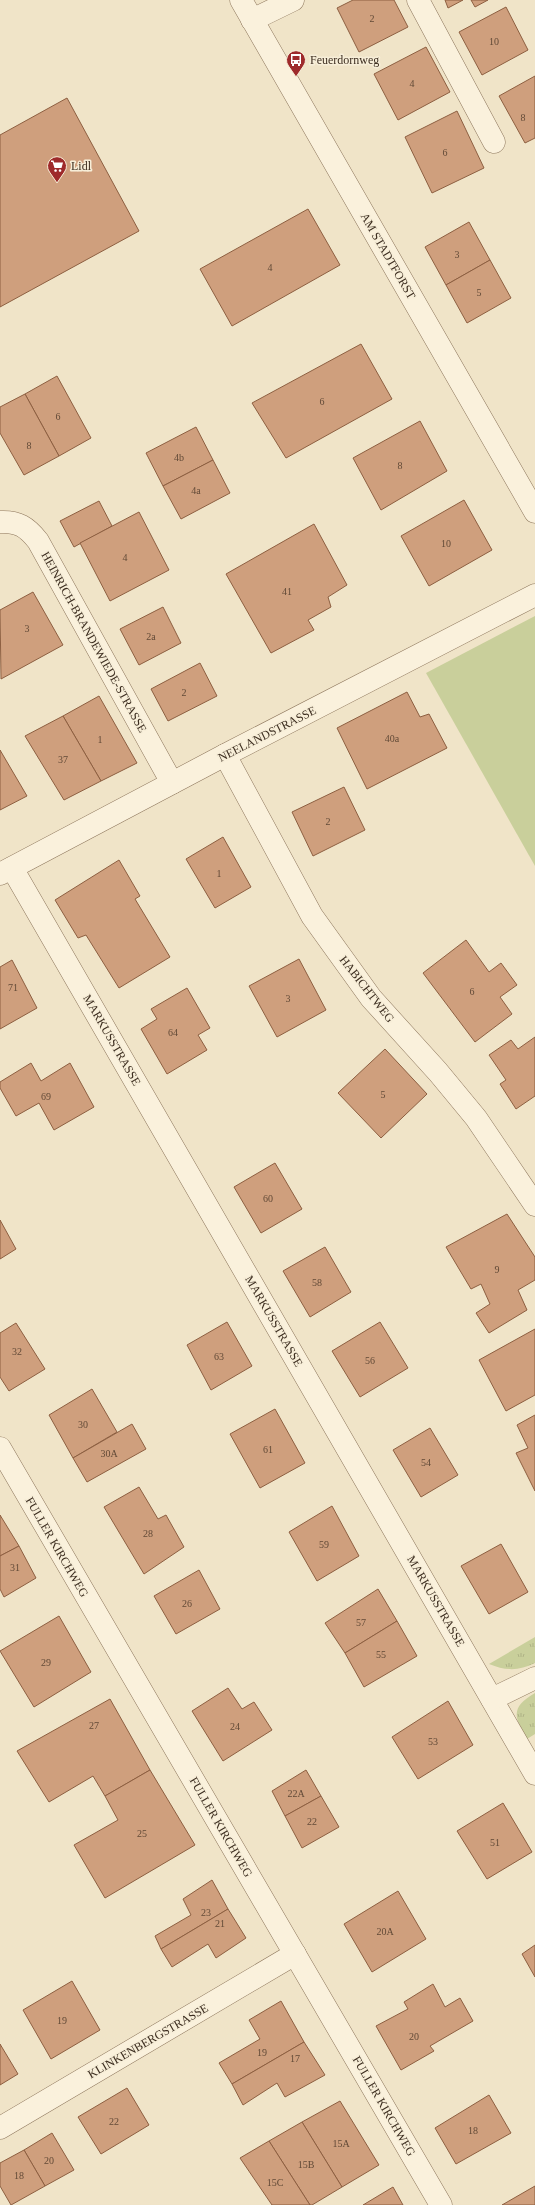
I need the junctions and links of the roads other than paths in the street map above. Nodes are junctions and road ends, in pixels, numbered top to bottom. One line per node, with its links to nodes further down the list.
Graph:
1 (241, 0): 4 (street, AM STADTFORST)
2 (293, 0): 4 (street)
3 (418, 0): 5 (street)
4 (252, 20): 6 (street, AM STADTFORST)
5 (494, 142)
6 (535, 512)
7 (0, 522): 10 (street, HEINRICH-BRANDEWIEDE-STRASSE)
8 (535, 596): 9 (street, NEELANDSTRASSE)
9 (225, 755): 10 (street, NEELANDSTRASSE); 12 (street, HABICHTWEG)
10 (172, 783): 11 (street, NEELANDSTRASSE)
11 (6, 871): 15 (street, MARKUSSTRASSE)
12 (535, 1205)
13 (4, 1463): 17 (street, FULLER KIRCHWEG)
14 (535, 1678): 15 (street)
15 (492, 1699): 16 (street, MARKUSSTRASSE)
16 (535, 1774)
17 (295, 1954): 18 (street, KLINKENBERGSTRASSE); 19 (street, FULLER KIRCHWEG)
18 (0, 2128)
19 (441, 2205)

